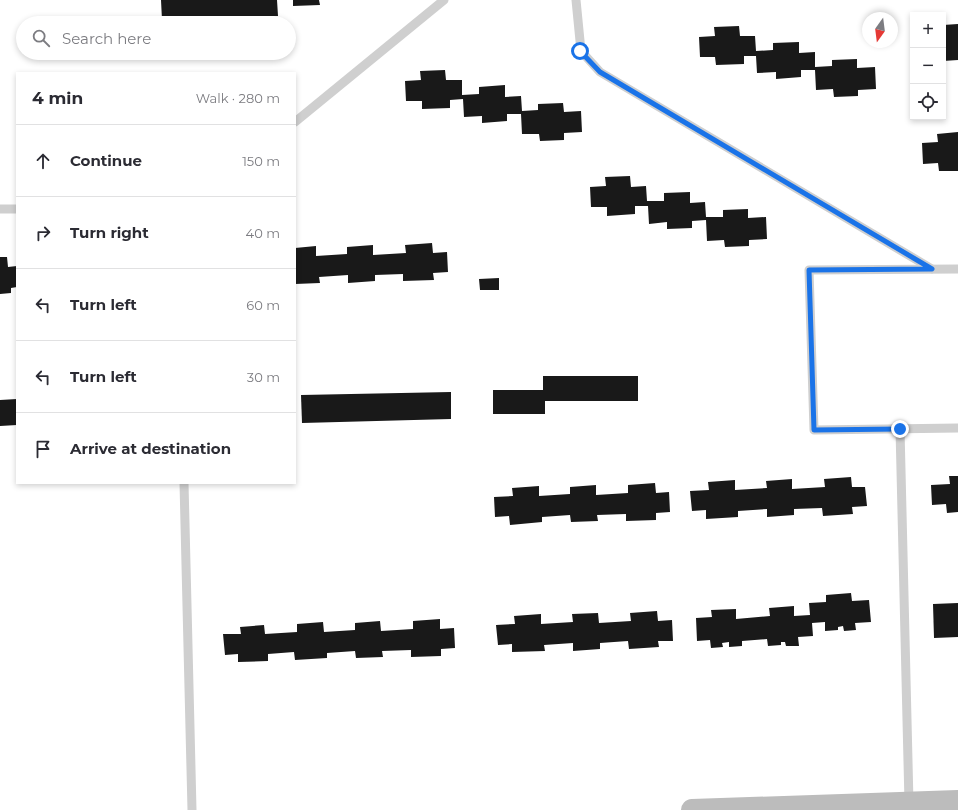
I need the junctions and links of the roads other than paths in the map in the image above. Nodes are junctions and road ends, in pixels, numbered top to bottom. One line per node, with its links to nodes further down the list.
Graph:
1 (444, 0): 3 (lane)
2 (576, 0): 7 (lane)
3 (296, 121)
4 (0, 209): 5 (lane)
5 (16, 209)
6 (958, 268): 7 (lane)
7 (932, 269): 9 (lane)
8 (958, 428): 9 (lane)
9 (900, 429): 12 (lane)
10 (184, 484): 13 (lane)
11 (958, 801): 12 (main road)
12 (910, 803): 14 (main road)
13 (192, 810)
14 (692, 810)

